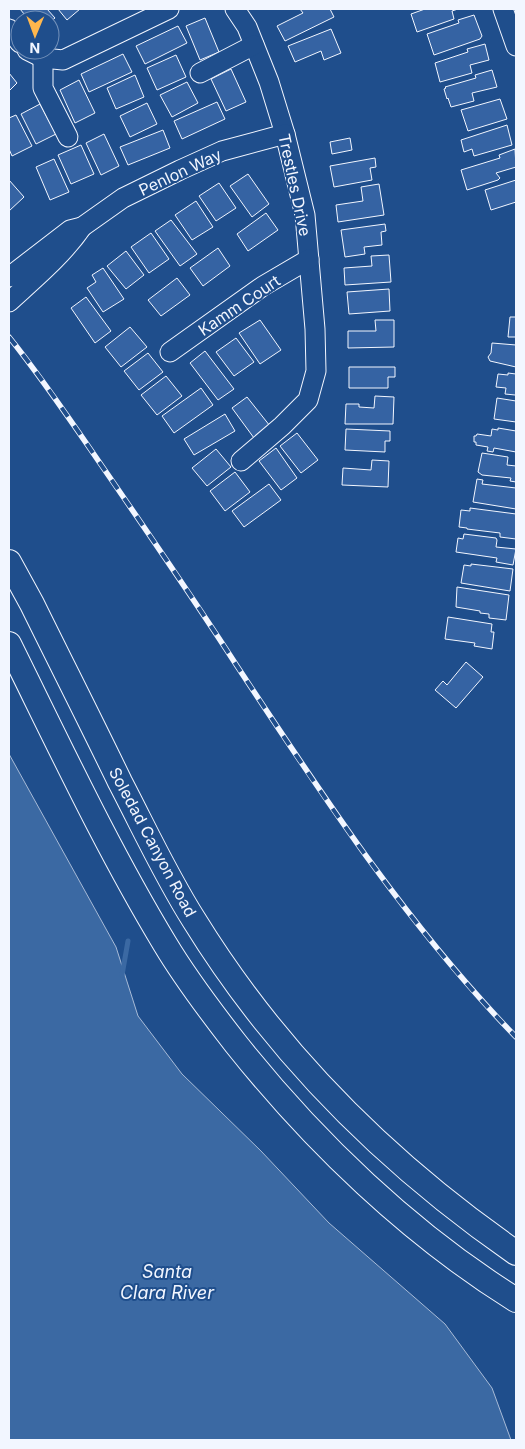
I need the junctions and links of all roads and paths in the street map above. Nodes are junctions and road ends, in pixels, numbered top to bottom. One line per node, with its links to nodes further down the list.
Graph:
1 (169, 9): 6 (street)
2 (235, 9): 4 (street, Trestles Drive)
3 (503, 9): 5 (street)
4 (254, 45): 8 (street); 9 (street, Trestles Drive)
5 (516, 46)
6 (60, 59)
7 (37, 60): 10 (street)
8 (200, 73)
9 (285, 134): 11 (street, Penlon Way); 12 (street, Trestles Drive)
10 (68, 137)
11 (82, 227): 13 (street); 14 (street)
12 (309, 259): 15 (street, Kamm Court); 16 (street, Trestles Drive)
13 (9, 278)
14 (9, 302)
15 (170, 352)
16 (241, 461)
17 (9, 562): 19 (main road, Soledad Canyon Road)
18 (9, 644): 20 (main road)
19 (516, 1253)
20 (516, 1300)

